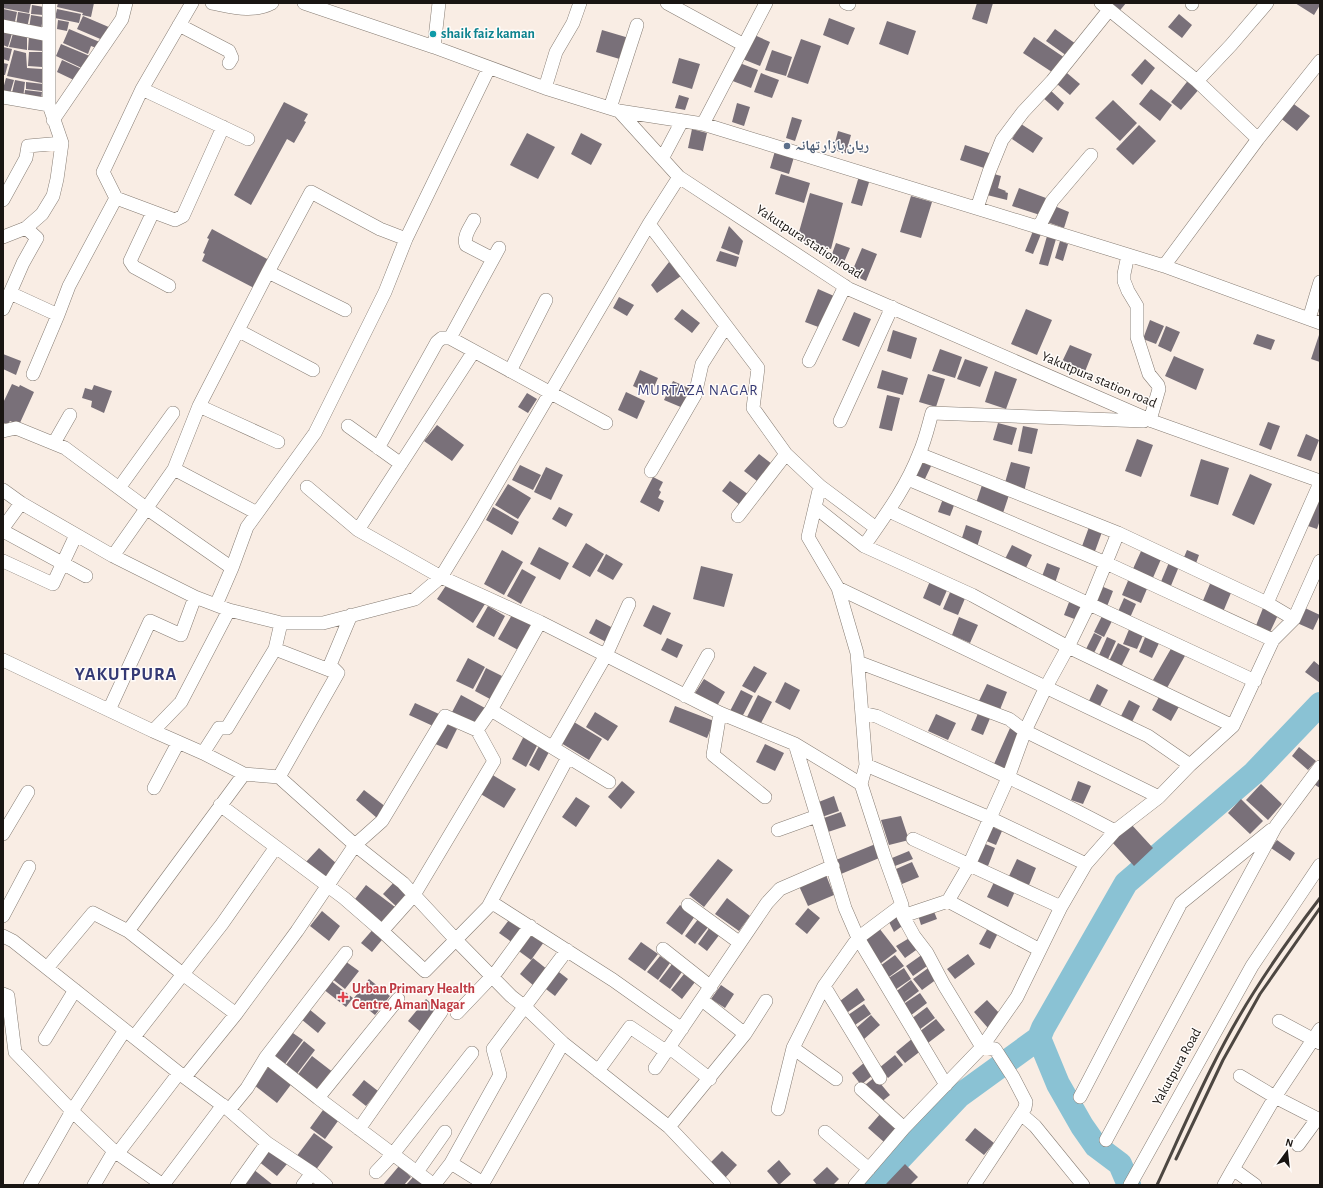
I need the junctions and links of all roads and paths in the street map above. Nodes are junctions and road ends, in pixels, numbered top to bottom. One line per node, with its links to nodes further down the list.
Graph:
1 (49, 3): 16 (street)
2 (126, 3): 28 (street)
3 (192, 3): 13 (street)
4 (212, 3): 5 (street)
5 (272, 3)
6 (304, 3): 18 (street, Yakutpura station road)
7 (439, 3): 18 (street)
8 (580, 3): 23 (street)
9 (667, 3): 17 (street)
10 (766, 3): 17 (street)
11 (1267, 3): 22 (street)
12 (1105, 7): 22 (street); 40 (street)
13 (179, 25): 20 (street); 24 (street)
14 (637, 25): 27 (street)
15 (3, 26): 16 (street)
16 (48, 36): 26 (street)
17 (744, 45): 30 (street)
18 (434, 47): 21 (street, Yakutpura station road)
19 (1320, 61): 33 (street)
20 (229, 63)
21 (489, 68): 23 (street, Yakutpura station road); 47 (street)
22 (1197, 81): 33 (street)
23 (545, 88): 27 (street, Yakutpura station road)
24 (142, 89): 31 (street); 38 (street)
25 (3, 97): 26 (street)
26 (49, 105): 28 (street)
27 (615, 110): 29 (street); 36 (street, Yakutpura station road)
28 (53, 120): 34 (street)
29 (682, 121): 30 (street); 36 (street)
30 (703, 124): 40 (street)
31 (223, 127): 32 (street); 41 (street)
32 (248, 138)
33 (1258, 139): 49 (street)
34 (62, 143): 39 (street); 45 (street)
35 (1091, 155): 44 (street)
36 (663, 157): 37 (street, Yakutpura station road)
37 (679, 177): 43 (street); 53 (street, Yakutpura station road)
38 (116, 198): 41 (street); 59 (street)
39 (3, 200)
40 (977, 208): 44 (street)
41 (153, 212): 52 (street)
42 (474, 220): 63 (street)
43 (649, 224): 61 (street); 69 (street)
44 (1039, 227): 48 (street)
45 (26, 228): 46 (street); 54 (street)
46 (3, 237)
47 (406, 239): 50 (street); 96 (street)
48 (1128, 255): 49 (street); 73 (street)
49 (1164, 266): 60 (street)
50 (268, 272): 58 (street); 62 (street)
51 (1320, 282): 60 (street)
52 (169, 286)
53 (845, 286): 56 (street, Yakutpura station road); 65 (street)
54 (10, 293): 57 (street); 59 (street)
55 (546, 300): 67 (street)
56 (892, 307): 73 (street, Yakutpura station road); 74 (street)
57 (3, 309)
58 (345, 310)
59 (58, 315): 68 (street)
60 (1314, 321)
61 (726, 326): 81 (street); 85 (street)
62 (239, 331): 66 (street); 70 (street)
63 (450, 338): 64 (street); 80 (street)
64 (474, 351): 67 (street); 83 (street)
65 (809, 361)
66 (313, 370)
67 (510, 371): 69 (street)
68 (33, 374)
69 (550, 393): 75 (street); 112 (street)
70 (199, 406): 78 (street); 84 (street)
71 (173, 413): 90 (street)
72 (70, 415): 79 (street)
73 (1151, 420): 82 (street); 87 (street, Yakutpura station road)
74 (840, 421)
75 (606, 423)
76 (348, 426): 80 (street)
77 (3, 431): 79 (street)
78 (278, 442)
79 (54, 443): 90 (street)
80 (378, 448): 83 (street)
81 (786, 454): 88 (street); 97 (street)
82 (919, 454): 86 (street); 102 (street)
83 (401, 464): 100 (street)
84 (174, 469): 94 (street); 96 (street)
85 (651, 471)
86 (908, 479): 95 (street); 108 (street)
87 (1320, 482): 115 (street)
88 (820, 486): 93 (street); 99 (street)
89 (307, 487): 100 (street)
90 (119, 488): 94 (street)
91 (3, 490): 92 (street)
92 (22, 503): 98 (street); 103 (street)
93 (815, 507): 104 (street); 113 (street)
94 (146, 508): 105 (street); 110 (street)
95 (890, 511): 99 (street); 117 (street)
96 (257, 513): 110 (street)
97 (738, 516)
98 (3, 528)
99 (876, 528): 104 (street)
100 (358, 530): 112 (street)
101 (3, 531): 109 (street)
102 (1118, 533): 108 (street); 115 (street)
103 (76, 535): 105 (street); 109 (street)
104 (864, 546): 125 (street)
105 (113, 556): 114 (street)
106 (3, 561): 109 (street)
107 (1320, 561): 121 (street)
108 (1106, 562): 117 (street); 124 (street)
109 (62, 563): 111 (street)
110 (232, 568): 118 (street)
111 (86, 576)
112 (441, 576): 120 (street); 122 (street)
113 (838, 588): 130 (street); 133 (street)
114 (195, 597): 118 (street); 135 (street)
115 (1267, 603): 121 (street)
116 (629, 604): 127 (street)
117 (1089, 604): 125 (street); 132 (street)
118 (216, 605): 119 (street)
119 (229, 610): 123 (street); 141 (street)
120 (351, 615): 123 (street); 131 (street)
121 (1294, 619): 124 (street)
122 (540, 622): 127 (street); 136 (street)
123 (281, 623): 126 (street)
124 (1273, 640): 132 (street)
125 (1068, 647): 133 (street); 139 (street)
126 (275, 649): 131 (street); 146 (street)
127 (606, 655): 134 (street); 145 (street)
128 (708, 655): 134 (street)
129 (3, 660): 135 (street)
130 (858, 662): 138 (street); 142 (street)
131 (338, 673): 152 (street)
132 (1255, 681): 139 (street)
133 (1046, 687): 142 (street); 149 (street)
134 (685, 696): 137 (street)
135 (109, 710): 141 (street)
136 (491, 710): 140 (street); 145 (street)
137 (720, 713): 144 (street); 158 (street)
138 (862, 713): 148 (street); 153 (street)
139 (1233, 726): 149 (street)
140 (477, 730): 168 (street); 176 (street)
141 (153, 731): 143 (street)
142 (1025, 731): 153 (street); 159 (street)
143 (178, 743): 146 (street); 156 (street)
144 (795, 744): 155 (street); 161 (street)
145 (552, 747): 147 (street)
146 (203, 753): 151 (street)
147 (568, 756): 154 (street); 178 (street)
148 (866, 765): 155 (street); 162 (street)
149 (1190, 765): 159 (street)
150 (1320, 766): 163 (street)
151 (244, 774): 152 (street); 160 (street)
152 (279, 777): 168 (street)
153 (1008, 778): 162 (street); 165 (street)
154 (609, 782)
155 (861, 784): 181 (street)
156 (154, 788)
157 (28, 792): 166 (street)
158 (765, 797)
159 (1159, 798): 165 (street)
160 (220, 805): 169 (street); 184 (street)
161 (817, 816): 164 (street); 173 (street)
162 (990, 818): 170 (street); 171 (street)
163 (1276, 826): 229 (street); 242 (street)
164 (778, 830)
165 (1115, 831): 170 (street)
166 (3, 834)
167 (913, 839): 171 (street)
168 (355, 846): 175 (street); 176 (street)
169 (276, 847): 175 (street); 195 (street)
170 (1086, 864): 180 (street)
171 (969, 865): 177 (street); 180 (street)
172 (1320, 865): 265 (street, Yakutpura Road)
173 (833, 866): 187 (street); 189 (street)
174 (29, 867): 182 (street)
175 (328, 886): 185 (street); 207 (street)
176 (414, 895): 185 (street); 188 (street)
177 (948, 901): 181 (street); 192 (street)
178 (491, 902): 183 (street); 188 (street)
179 (688, 905): 189 (street)
180 (1061, 907): 192 (street)
181 (903, 910): 187 (street); 215 (street)
182 (3, 916)
183 (530, 926): 191 (street); 196 (street)
184 (128, 931): 194 (street); 195 (street)
185 (382, 931): 188 (street)
186 (3, 936): 194 (street)
187 (858, 938): 197 (street); 227 (street)
188 (456, 940): 196 (street)
189 (740, 943): 198 (street)
190 (663, 949): 198 (street)
191 (567, 950): 204 (street); 209 (street)
192 (1040, 950): 215 (street)
193 (346, 953): 219 (street)
194 (47, 968): 199 (street)
195 (184, 975): 207 (street); 210 (street)
196 (492, 976): 204 (street); 206 (street)
197 (824, 986): 216 (street); 224 (street)
198 (711, 987): 202 (street)
199 (75, 990): 210 (street); 213 (street)
200 (5, 998): 234 (street)
201 (398, 999): 231 (street)
202 (702, 1000): 209 (street); 211 (street)
203 (766, 1000): 211 (street)
204 (524, 1007): 214 (street); 247 (street)
205 (441, 1012): 239 (street)
206 (457, 1013)
207 (236, 1014): 222 (street)
208 (1279, 1021): 212 (street)
209 (682, 1029): 217 (street)
210 (130, 1033): 222 (street); 234 (street)
211 (745, 1034): 225 (street)
212 (1317, 1038): 230 (street)
213 (44, 1039)
214 (563, 1042): 221 (street); 253 (street)
215 (982, 1047): 227 (street); 235 (street)
216 (793, 1048): 226 (street); 233 (street)
217 (668, 1050): 220 (street); 221 (street); 225 (street)
218 (472, 1053): 246 (street)
219 (266, 1057): 231 (street); 232 (street)
220 (655, 1068)
221 (598, 1071): 237 (street)
222 (182, 1075): 232 (street); 245 (street)
223 (1240, 1076): 230 (street)
224 (880, 1078)
225 (710, 1079): 237 (street)
226 (836, 1079)
227 (946, 1085): 238 (street)
228 (860, 1089): 238 (street)
229 (1080, 1097)
230 (1275, 1097): 236 (street); 249 (street)
231 (318, 1098): 239 (street)
232 (226, 1108): 243 (street); 256 (street)
233 (778, 1109)
234 (72, 1111): 245 (street); 254 (street)
235 (1021, 1114): 263 (street); 264 (street)
236 (1318, 1119): 244 (street)
237 (669, 1127): 261 (street)
238 (904, 1128): 248 (street)
239 (359, 1129): 246 (street)
240 (445, 1132): 251 (street)
241 (826, 1132): 248 (street)
242 (1106, 1140)
243 (267, 1143): 252 (street); 257 (street)
244 (1298, 1145)
245 (116, 1152): 255 (street); 256 (street)
246 (393, 1154): 250 (street); 251 (street)
247 (450, 1163): 253 (street); 260 (street)
248 (869, 1169): 262 (street)
249 (1233, 1170): 266 (street); 267 (street)
250 (376, 1172)
251 (418, 1172): 260 (street)
252 (312, 1173): 258 (street); 259 (street)
253 (483, 1184)
254 (30, 1185)
255 (94, 1185)
256 (163, 1185)
257 (237, 1185)
258 (303, 1185)
259 (326, 1185)
260 (434, 1185)
261 (724, 1185)
262 (855, 1185)
263 (974, 1185)
264 (1083, 1185)
265 (1130, 1185)
266 (1224, 1185)
267 (1255, 1185)

